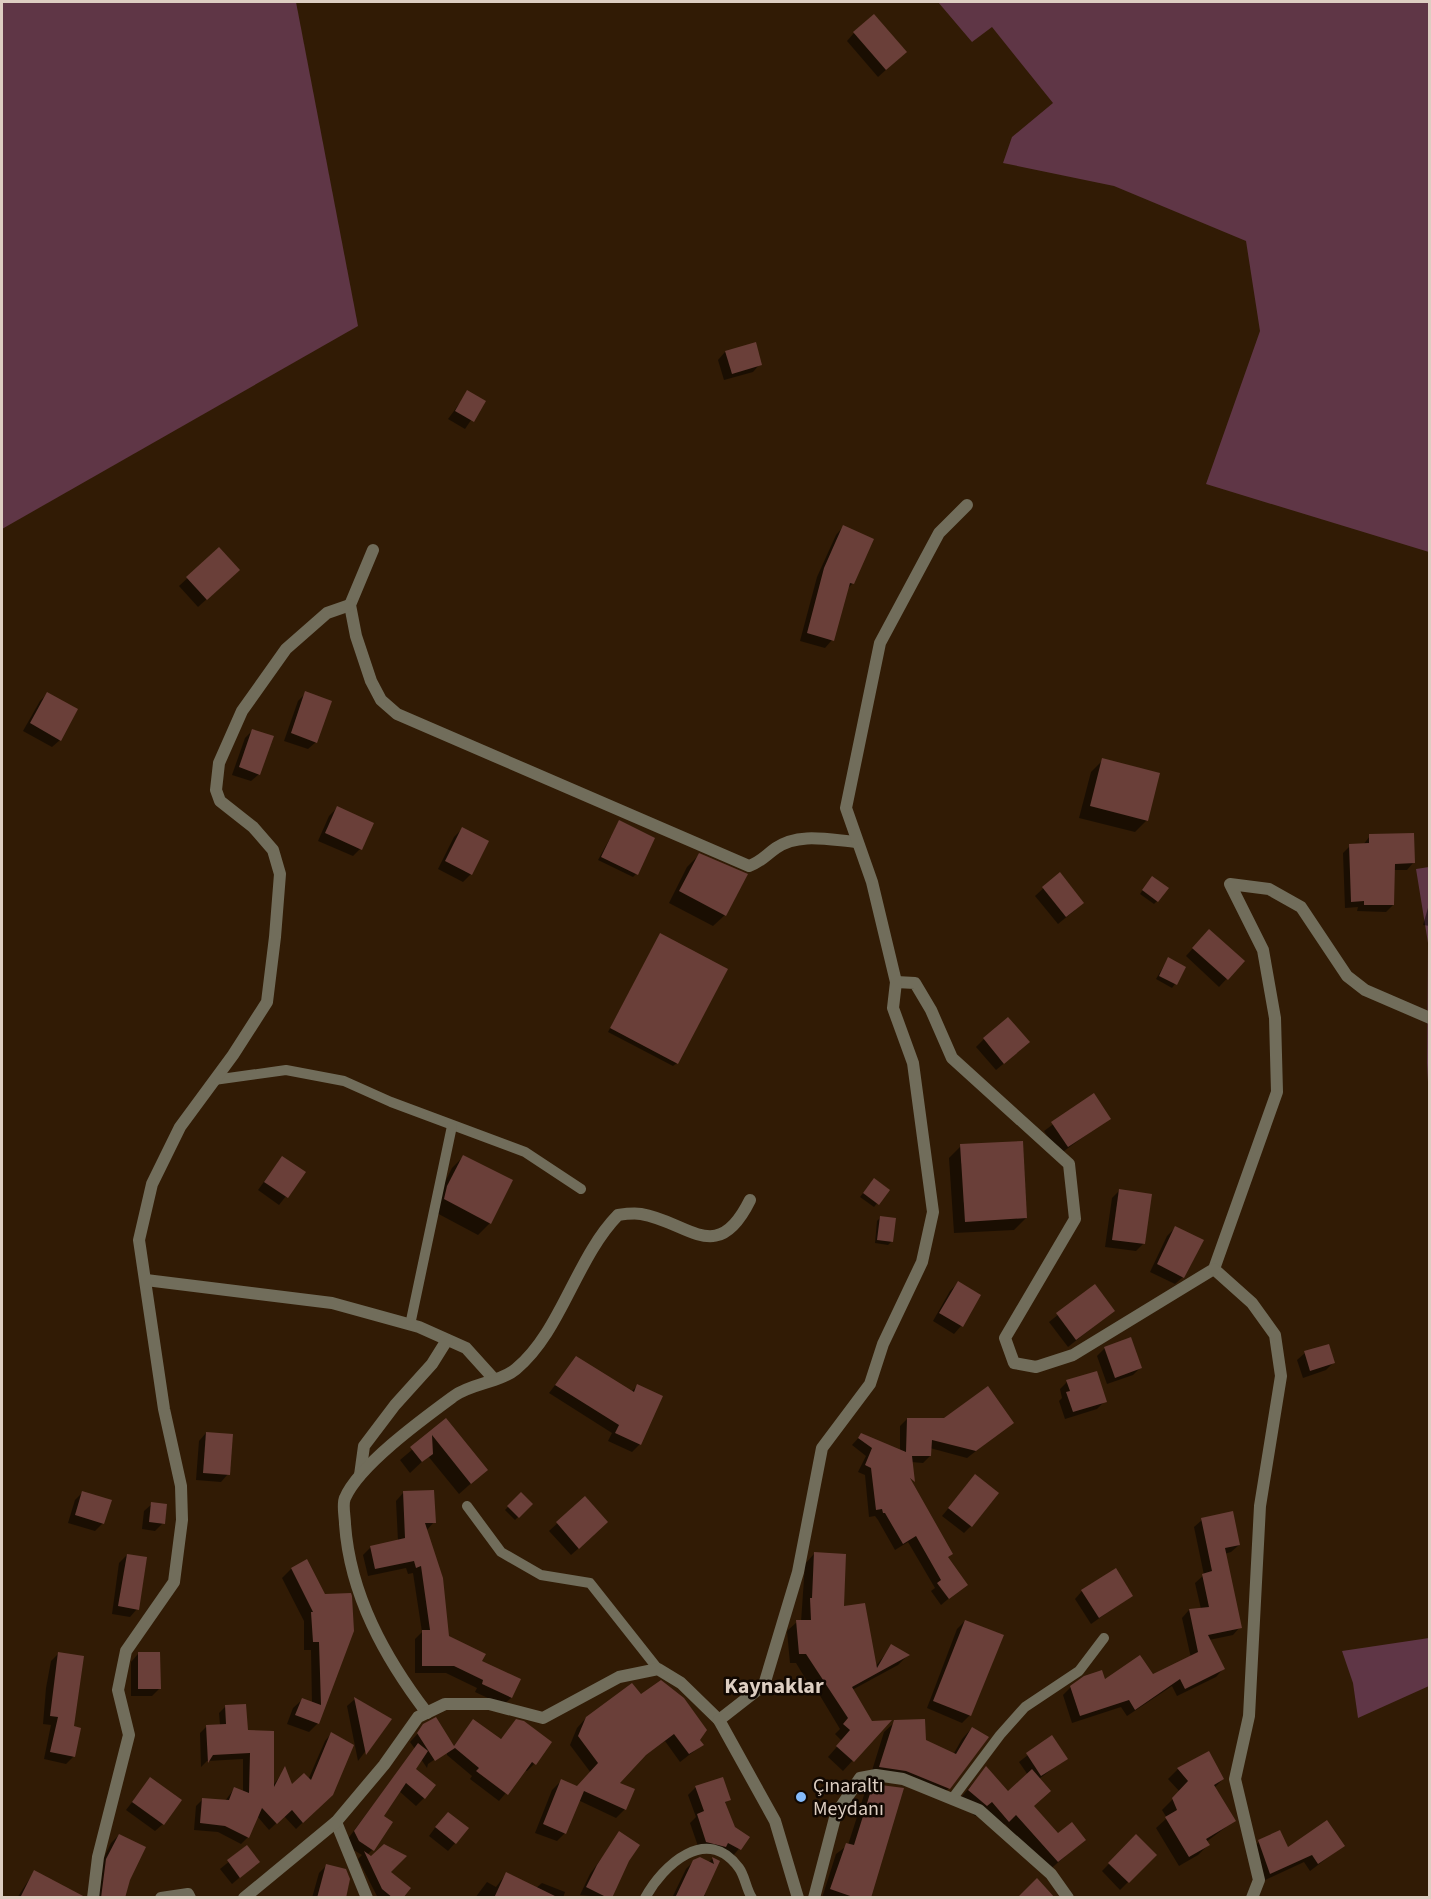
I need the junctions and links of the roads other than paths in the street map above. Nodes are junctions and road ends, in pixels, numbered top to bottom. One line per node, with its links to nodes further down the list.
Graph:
1 (967, 505): 4 (street)
2 (373, 550): 3 (street)
3 (350, 604): 4 (street); 7 (street)
4 (856, 842): 5 (street)
5 (896, 982): 11 (street); 21 (street)
6 (1430, 1018): 11 (street)
7 (214, 1080): 8 (lane); 12 (street)
8 (452, 1126): 9 (lane); 13 (lane)
9 (582, 1189)
10 (750, 1200): 15 (street)
11 (1214, 1269): 34 (street)
12 (146, 1280): 13 (street); 25 (street)
13 (410, 1325): 14 (street)
14 (447, 1340): 15 (street); 16 (street)
15 (494, 1379): 16 (street)
16 (360, 1475): 20 (street)
17 (467, 1506): 19 (lane)
18 (1104, 1638): 22 (lane)
19 (658, 1669): 20 (street); 21 (street)
20 (427, 1713): 23 (street)
21 (719, 1720): 31 (street)
22 (952, 1799): 32 (street); 33 (street)
23 (336, 1822): 28 (street); 29 (street)
24 (750, 1897): 30 (lane)
25 (93, 1898)
26 (161, 1898): 27 (street)
27 (190, 1898)
28 (243, 1898)
29 (367, 1898)
30 (645, 1898)
31 (798, 1898)
32 (814, 1898)
33 (1068, 1898)
34 (1252, 1898)

